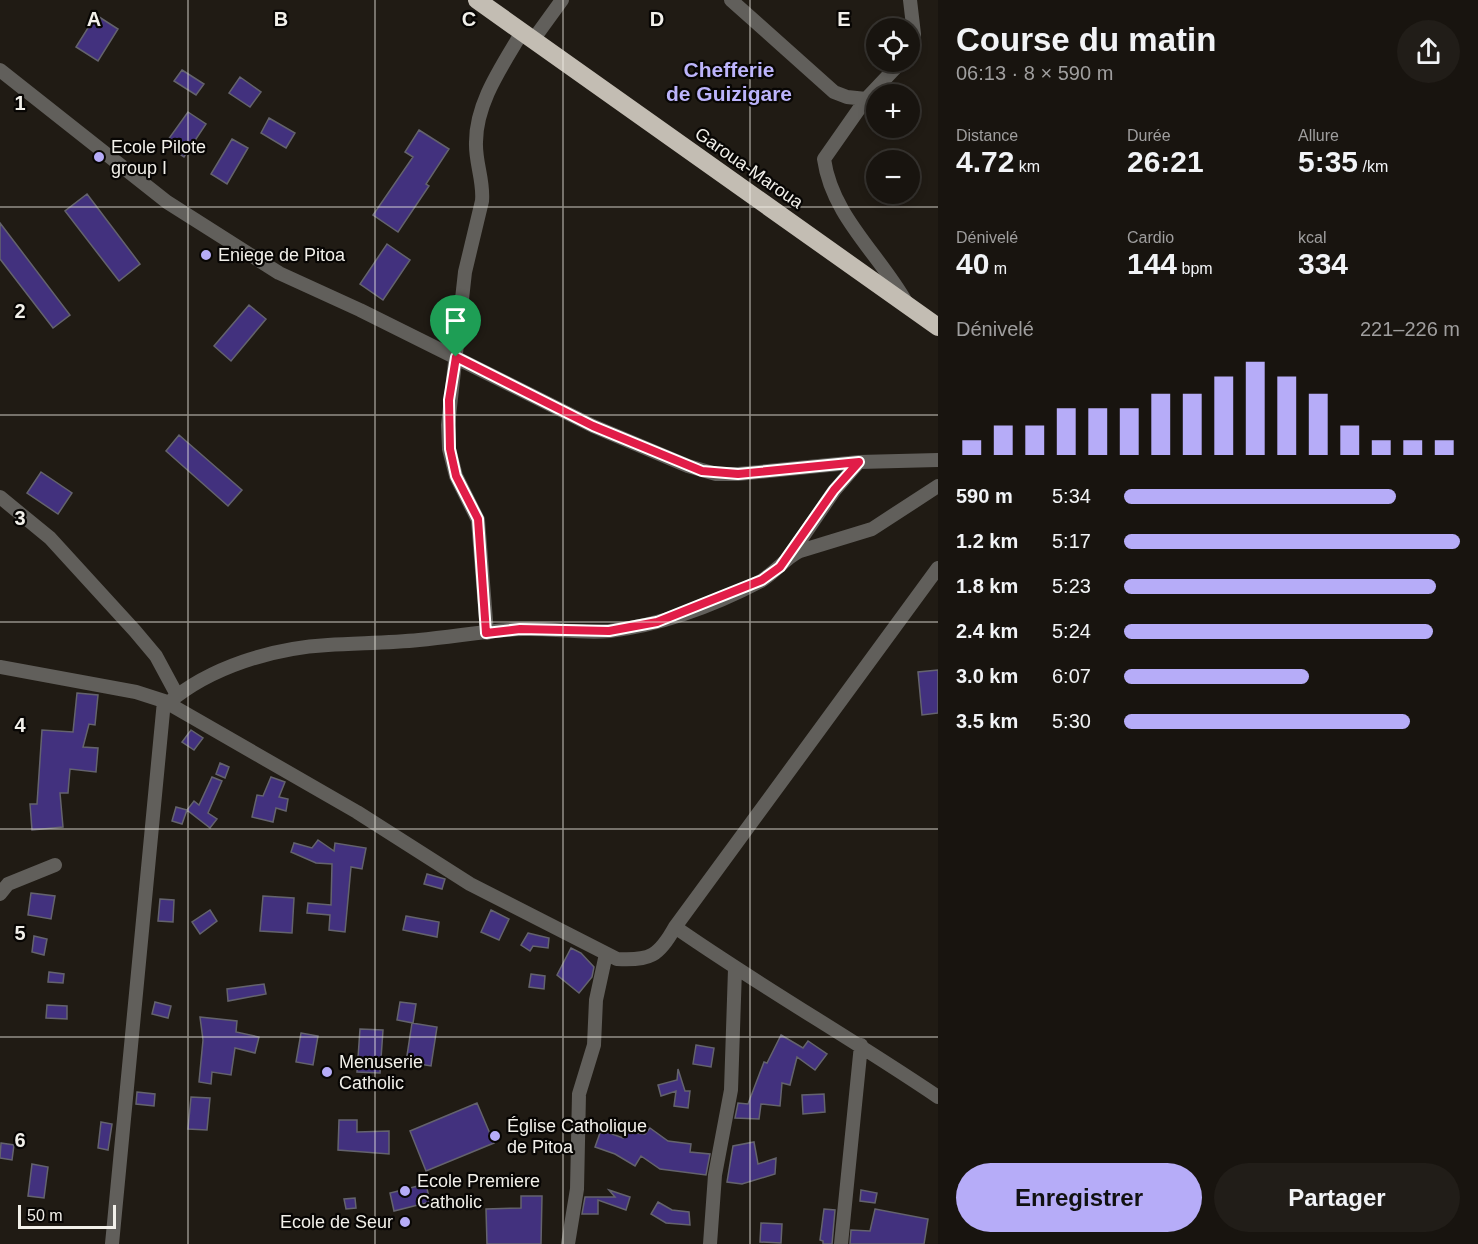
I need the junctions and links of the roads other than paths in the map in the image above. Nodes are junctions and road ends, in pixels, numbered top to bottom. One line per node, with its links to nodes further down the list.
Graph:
1 (477, 0): 6 (highway, Garoua-Maroua)
2 (562, 0): 6 (street)
3 (731, 0): 10 (street)
4 (910, 0): 5 (street)
5 (912, 18)
6 (527, 36): 11 (highway, Garoua-Maroua); 13 (street)
7 (0, 70): 13 (street)
8 (892, 72): 9 (street)
9 (880, 84)
10 (866, 99): 11 (street)
11 (909, 307): 12 (highway, Garoua-Maroua)
12 (938, 327)
13 (456, 357): 15 (street); 20 (street)
14 (938, 460): 15 (street)
15 (859, 462): 18 (street)
16 (938, 486): 18 (street)
17 (0, 497): 22 (street)
18 (789, 556): 20 (street)
19 (938, 568): 25 (street)
20 (486, 633): 22 (street)
21 (0, 667): 22 (street)
22 (170, 700): 26 (street); 30 (street)
23 (55, 865): 24 (street)
24 (0, 894)
25 (675, 927): 26 (street); 27 (street)
26 (606, 954): 31 (street)
27 (735, 969): 28 (street); 32 (street)
28 (861, 1045): 29 (street); 33 (street)
29 (938, 1097)
30 (112, 1244)
31 (568, 1244)
32 (710, 1244)
33 (841, 1244)

